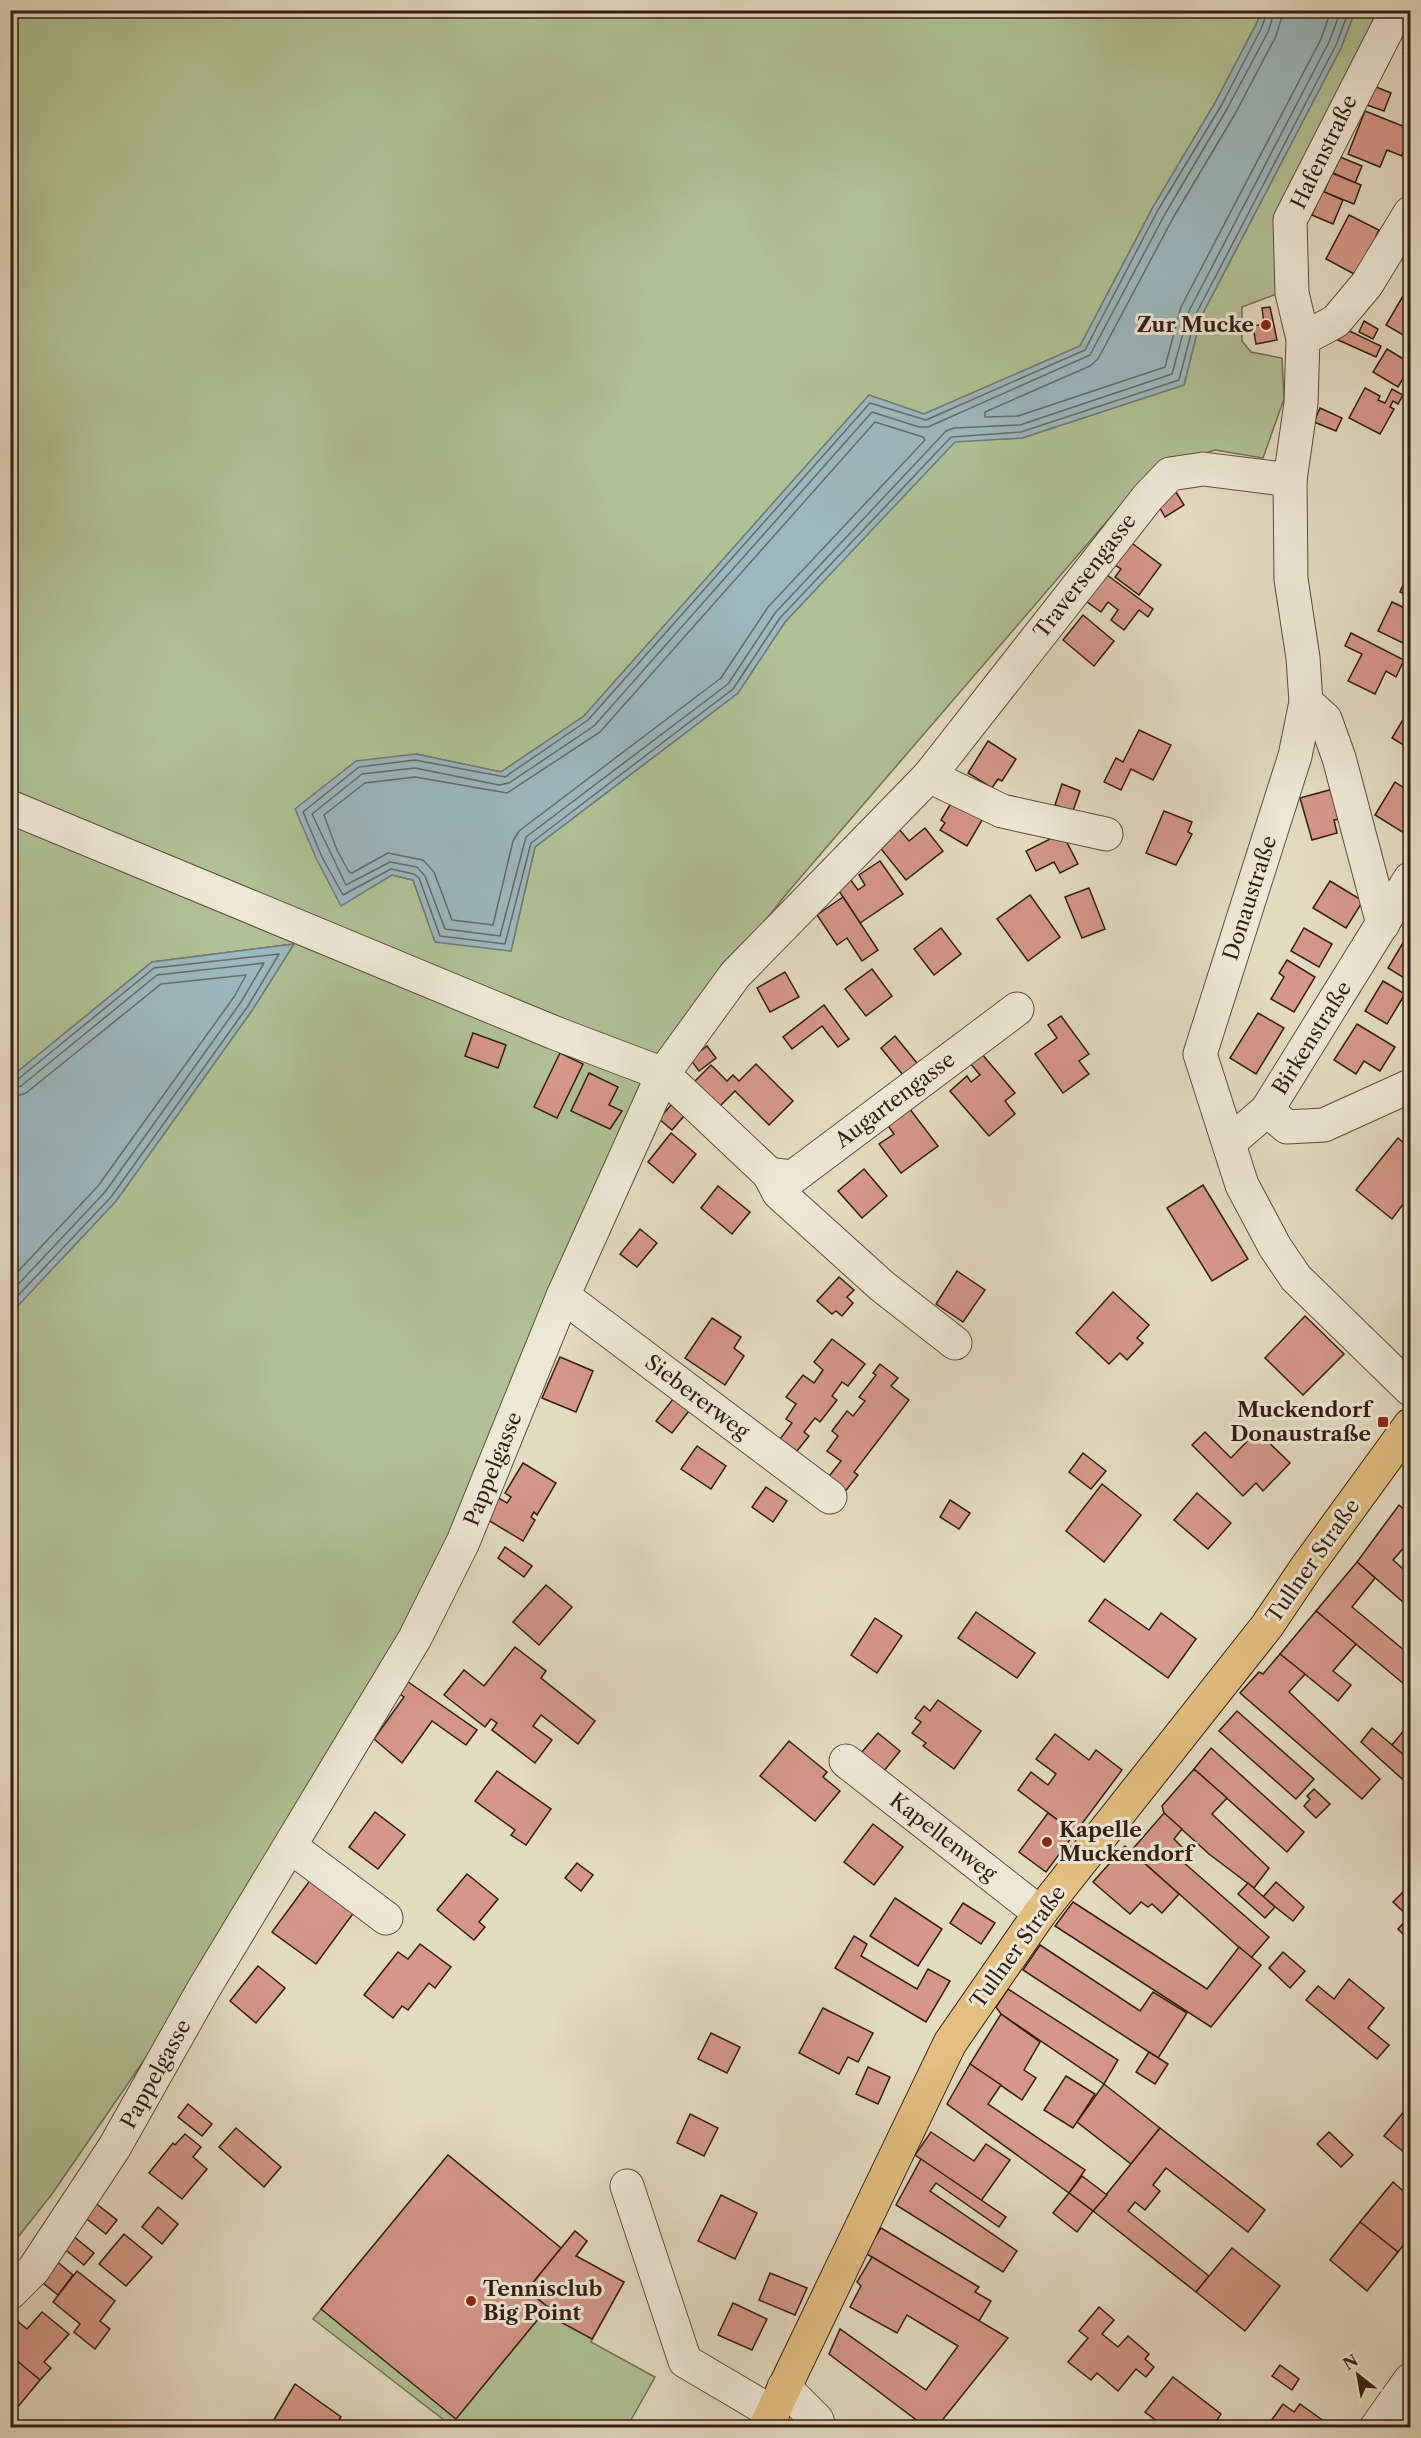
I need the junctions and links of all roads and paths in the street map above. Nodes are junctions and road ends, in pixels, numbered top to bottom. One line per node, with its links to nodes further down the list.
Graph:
1 (1397, 10): 3 (street, Hafenstraße)
2 (1410, 213): 3 (street)
3 (1303, 339): 4 (street, Donaustraße)
4 (1290, 480): 5 (street, Donaustraße); 6 (street, Traversengasse)
5 (1306, 702): 10 (street); 15 (street, Donaustraße)
6 (929, 776): 8 (street); 12 (street, Traversengasse)
7 (10, 807): 12 (street)
8 (1106, 834)
9 (1410, 879): 10 (street, Birkenstraße)
10 (1383, 924): 14 (street, Birkenstraße)
11 (1017, 1009): 16 (street, Augartengasse)
12 (663, 1074): 16 (street); 17 (street, Pappelgasse)
13 (1410, 1086): 14 (street)
14 (1267, 1110): 15 (street, Birkenstraße)
15 (1230, 1142): 19 (street, Donaustraße)
16 (769, 1174): 18 (street)
17 (563, 1296): 21 (street, Siebererweg); 23 (street, Pappelgasse)
18 (955, 1343)
19 (1410, 1389)
20 (1410, 1425): 24 (main road, Tullner Straße)
21 (830, 1497)
22 (846, 1761): 24 (street, Kapellenweg)
23 (291, 1847): 25 (street); 27 (street, Pappelgasse)
24 (1040, 1913): 29 (main road, Tullner Straße)
25 (386, 1918)
26 (627, 2186): 29 (street)
27 (10, 2293)
28 (1410, 2380): 31 (street)
29 (774, 2409): 30 (street)
30 (819, 2427)
31 (1376, 2427)

